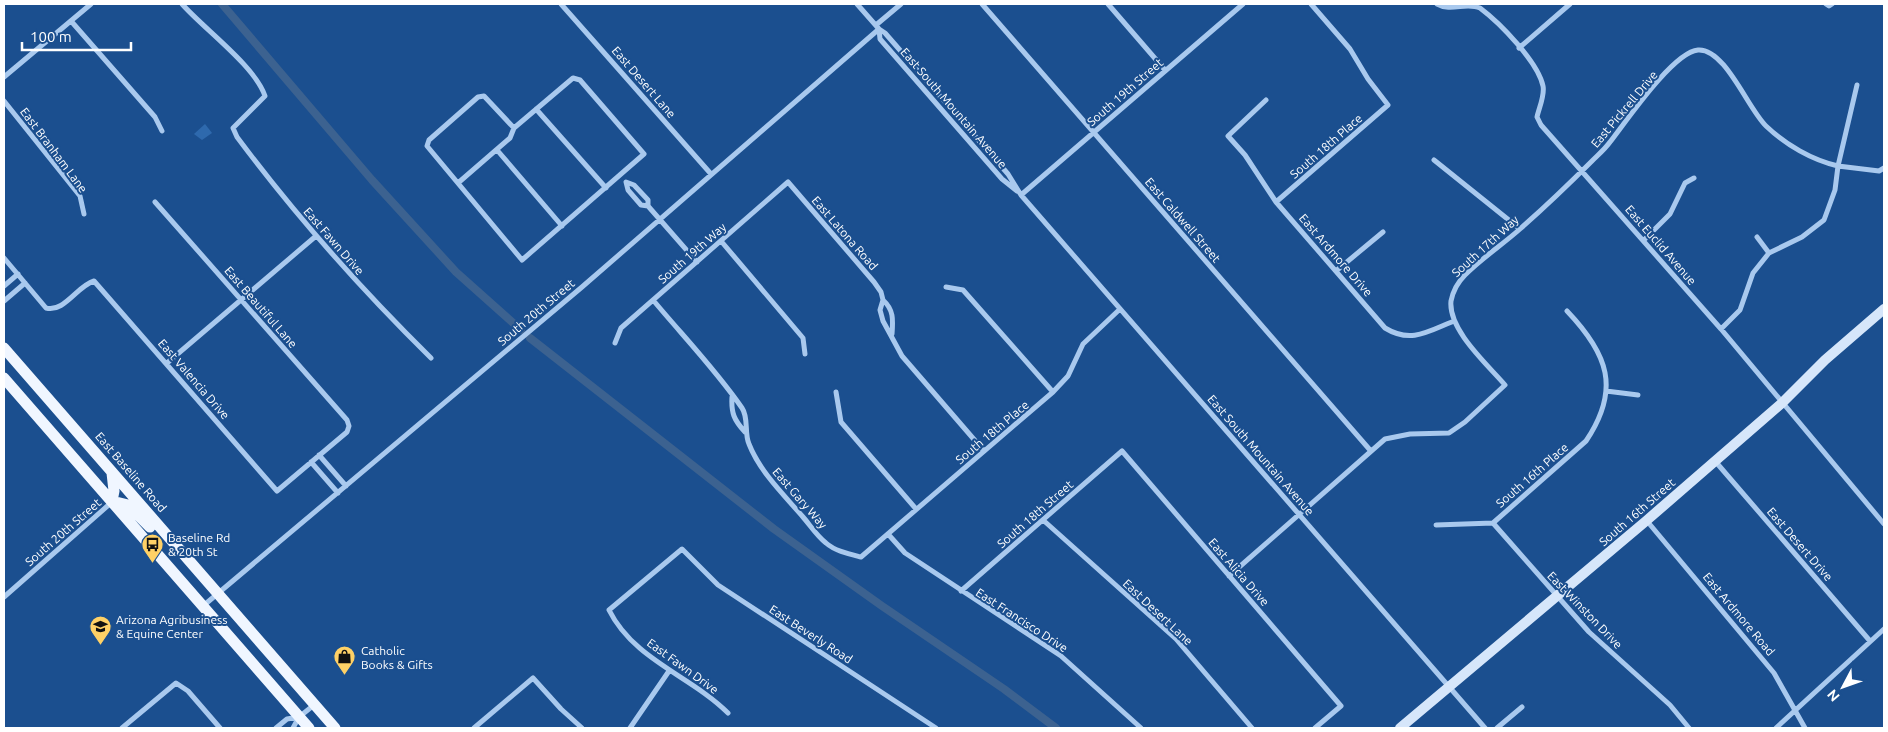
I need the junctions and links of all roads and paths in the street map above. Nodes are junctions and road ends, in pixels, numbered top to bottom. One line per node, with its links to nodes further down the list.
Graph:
1 (91, 4): 14 (street)
2 (182, 4): 45 (street, East Fawn Drive)
3 (561, 4): 31 (street, East Desert Lane)
4 (857, 4): 15 (street, East South Mountain Avenue)
5 (901, 4): 15 (street, South 20th Street)
6 (982, 4): 25 (street, East Caldwell Street)
7 (1108, 4): 17 (street)
8 (1232, 4): 13 (street)
9 (1243, 4): 13 (street, South 19th Street)
10 (1311, 4): 39 (street, South 18th Place)
11 (1437, 4): 16 (street, East Euclid Avenue)
12 (1570, 4): 16 (street)
13 (1237, 9): 17 (street, South 19th Street)
14 (71, 21): 18 (street); 24 (street)
15 (877, 27): 31 (street, South 20th Street); 37 (street, East South Mountain Avenue)
16 (1519, 48): 30 (street, East Euclid Avenue)
17 (1165, 70): 25 (street, South 19th Street)
18 (4, 77)
19 (1857, 86): 28 (street)
20 (1266, 100): 39 (street, East Ardmore Drive)
21 (4, 101): 40 (street, East Branham Lane)
22 (536, 109): 23 (street); 32 (street); 36 (street)
23 (514, 128): 26 (street); 35 (street)
24 (162, 131)
25 (1093, 132): 37 (street, South 19th Street); 82 (street, East Caldwell Street)
26 (497, 150): 35 (street); 42 (street)
27 (1434, 160): 43 (street)
28 (1838, 166): 29 (street); 30 (street, East Pickrell Drive); 49 (street)
29 (1884, 168)
30 (1582, 171): 43 (street, South 17th Way); 47 (street, East Euclid Avenue)
31 (711, 174): 41 (street, South 20th Street)
32 (620, 175): 36 (street); 41 (street)
33 (1694, 178): 47 (street)
34 (788, 182): 48 (street, South 19th Way); 59 (street, East Latona Road)
35 (458, 183): 42 (street)
36 (606, 188): 42 (street)
37 (1021, 195): 62 (street, East South Mountain Avenue)
38 (155, 202): 57 (street, East Beautiful Lane)
39 (1276, 202): 52 (street, East Ardmore Drive)
40 (84, 214)
41 (659, 219): 51 (street); 89 (street, South 20th Street)
42 (562, 226)
43 (1520, 229): 64 (street, South 17th Way)
44 (1383, 232): 52 (street)
45 (316, 236): 57 (street); 70 (street, East Fawn Drive)
46 (1757, 237): 49 (street)
47 (1644, 240): 65 (street, East Euclid Avenue)
48 (721, 241): 51 (street, South 19th Way); 69 (street)
49 (1769, 253): 65 (street)
50 (4, 258): 53 (street)
51 (697, 262): 58 (street, South 19th Way)
52 (1336, 271): 64 (street, East Ardmore Drive)
53 (18, 274): 54 (street); 55 (street)
54 (25, 283): 60 (street); 71 (street, East Valencia Drive)
55 (4, 286)
56 (946, 287): 75 (street)
57 (241, 300): 71 (street); 85 (street, East Beautiful Lane)
58 (653, 300): 67 (street, South 19th Way); 77 (street, East Gary Way)
59 (883, 300): 66 (street, East Latona Road); 66 (street, East Latona Road)
60 (4, 301)
61 (1884, 308): 78 (main road, South 16th Street)
62 (1120, 309): 75 (street, South 18th Place); 93 (street, East South Mountain Avenue)
63 (1568, 311): 73 (street, South 16th Place)
64 (1454, 321): 82 (street, South 17th Way)
65 (1721, 329): 78 (street, East Euclid Avenue)
66 (892, 334): 83 (street, East Latona Road)
67 (615, 343)
68 (4, 348): 79 (main road, East Baseline Road)
69 (805, 354)
70 (431, 358)
71 (167, 363): 87 (street, East Valencia Drive)
72 (4, 378): 80 (main road)
73 (1606, 391): 76 (street); 96 (street, South 16th Place)
74 (836, 392): 92 (street)
75 (1053, 392): 83 (street, South 18th Place)
76 (1638, 395)
77 (732, 397): 81 (street, East Gary Way); 81 (street, East Gary Way)
78 (1782, 403): 86 (main road, South 16th Street); 97 (street, East Euclid Avenue)
79 (58, 410): 80 (main road); 88 (main road, East Baseline Road)
80 (43, 423): 91 (main road)
81 (745, 432): 102 (street, East Gary Way)
82 (1370, 450): 93 (street, South 17th Way)
83 (984, 451): 92 (street, South 18th Place)
84 (1122, 451): 94 (street, South 18th Street); 103 (street, East Alicia Drive)
85 (319, 455): 87 (street); 89 (street)
86 (1715, 460): 95 (main road, South 16th Street); 110 (street, East Desert Drive)
87 (311, 462): 90 (street)
88 (111, 471): 91 (main road); 101 (main road, East Baseline Road)
89 (346, 486): 90 (street, South 20th Street)
90 (338, 493): 105 (street, South 20th Street)
91 (112, 501): 101 (main road); 106 (street, South 20th Street); 108 (main road)
92 (916, 510): 99 (street, South 18th Place)
93 (1300, 514): 103 (street, South 17th Way); 112 (street, East South Mountain Avenue)
94 (1043, 520): 104 (street, South 18th Street); 129 (street, East Desert Lane)
95 (1646, 520): 107 (main road, South 16th Street); 115 (street, East Ardmore Road)
96 (1492, 523): 98 (street, South 16th Place); 107 (street, East Winston Drive)
97 (1884, 524)
98 (1436, 526)
99 (888, 534): 102 (street, South 18th Place); 104 (street, East Francisco Drive)
100 (682, 548): 111 (street, East Fawn Drive); 127 (street, East Beverly Road)
101 (184, 555): 105 (main road, East Baseline Road)
102 (860, 557)
103 (1229, 576): 130 (street, East Alicia Drive)
104 (961, 591): 128 (street, East Francisco Drive)
105 (218, 594): 108 (street, South 20th Street); 113 (main road, East Baseline Road)
106 (4, 596)
107 (1558, 596): 112 (main road, South 16th Street); 134 (street, East Winston Drive)
108 (204, 606): 117 (main road)
109 (1884, 629): 110 (street)
110 (1870, 641): 115 (street)
111 (669, 671): 116 (street, East Fawn Drive); 126 (street)
112 (1450, 687): 131 (main road, South 16th Street); 132 (street, East South Mountain Avenue)
113 (314, 704): 117 (street); 123 (main road, East Baseline Road)
114 (1522, 707): 133 (street)
115 (1795, 708): 135 (street); 136 (street, East Ardmore Road)
116 (728, 713)
117 (299, 717): 120 (street); 121 (street); 122 (main road)
118 (124, 728): 119 (street)
119 (220, 728)
120 (276, 728)
121 (293, 728)
122 (309, 728)
123 (335, 728)
124 (474, 728): 125 (street)
125 (582, 728)
126 (630, 728)
127 (936, 728)
128 (1141, 728)
129 (1251, 728)
130 (1315, 728)
131 (1400, 728)
132 (1486, 728)
133 (1497, 728)
134 (1689, 728)
135 (1776, 728)
136 (1805, 728)

